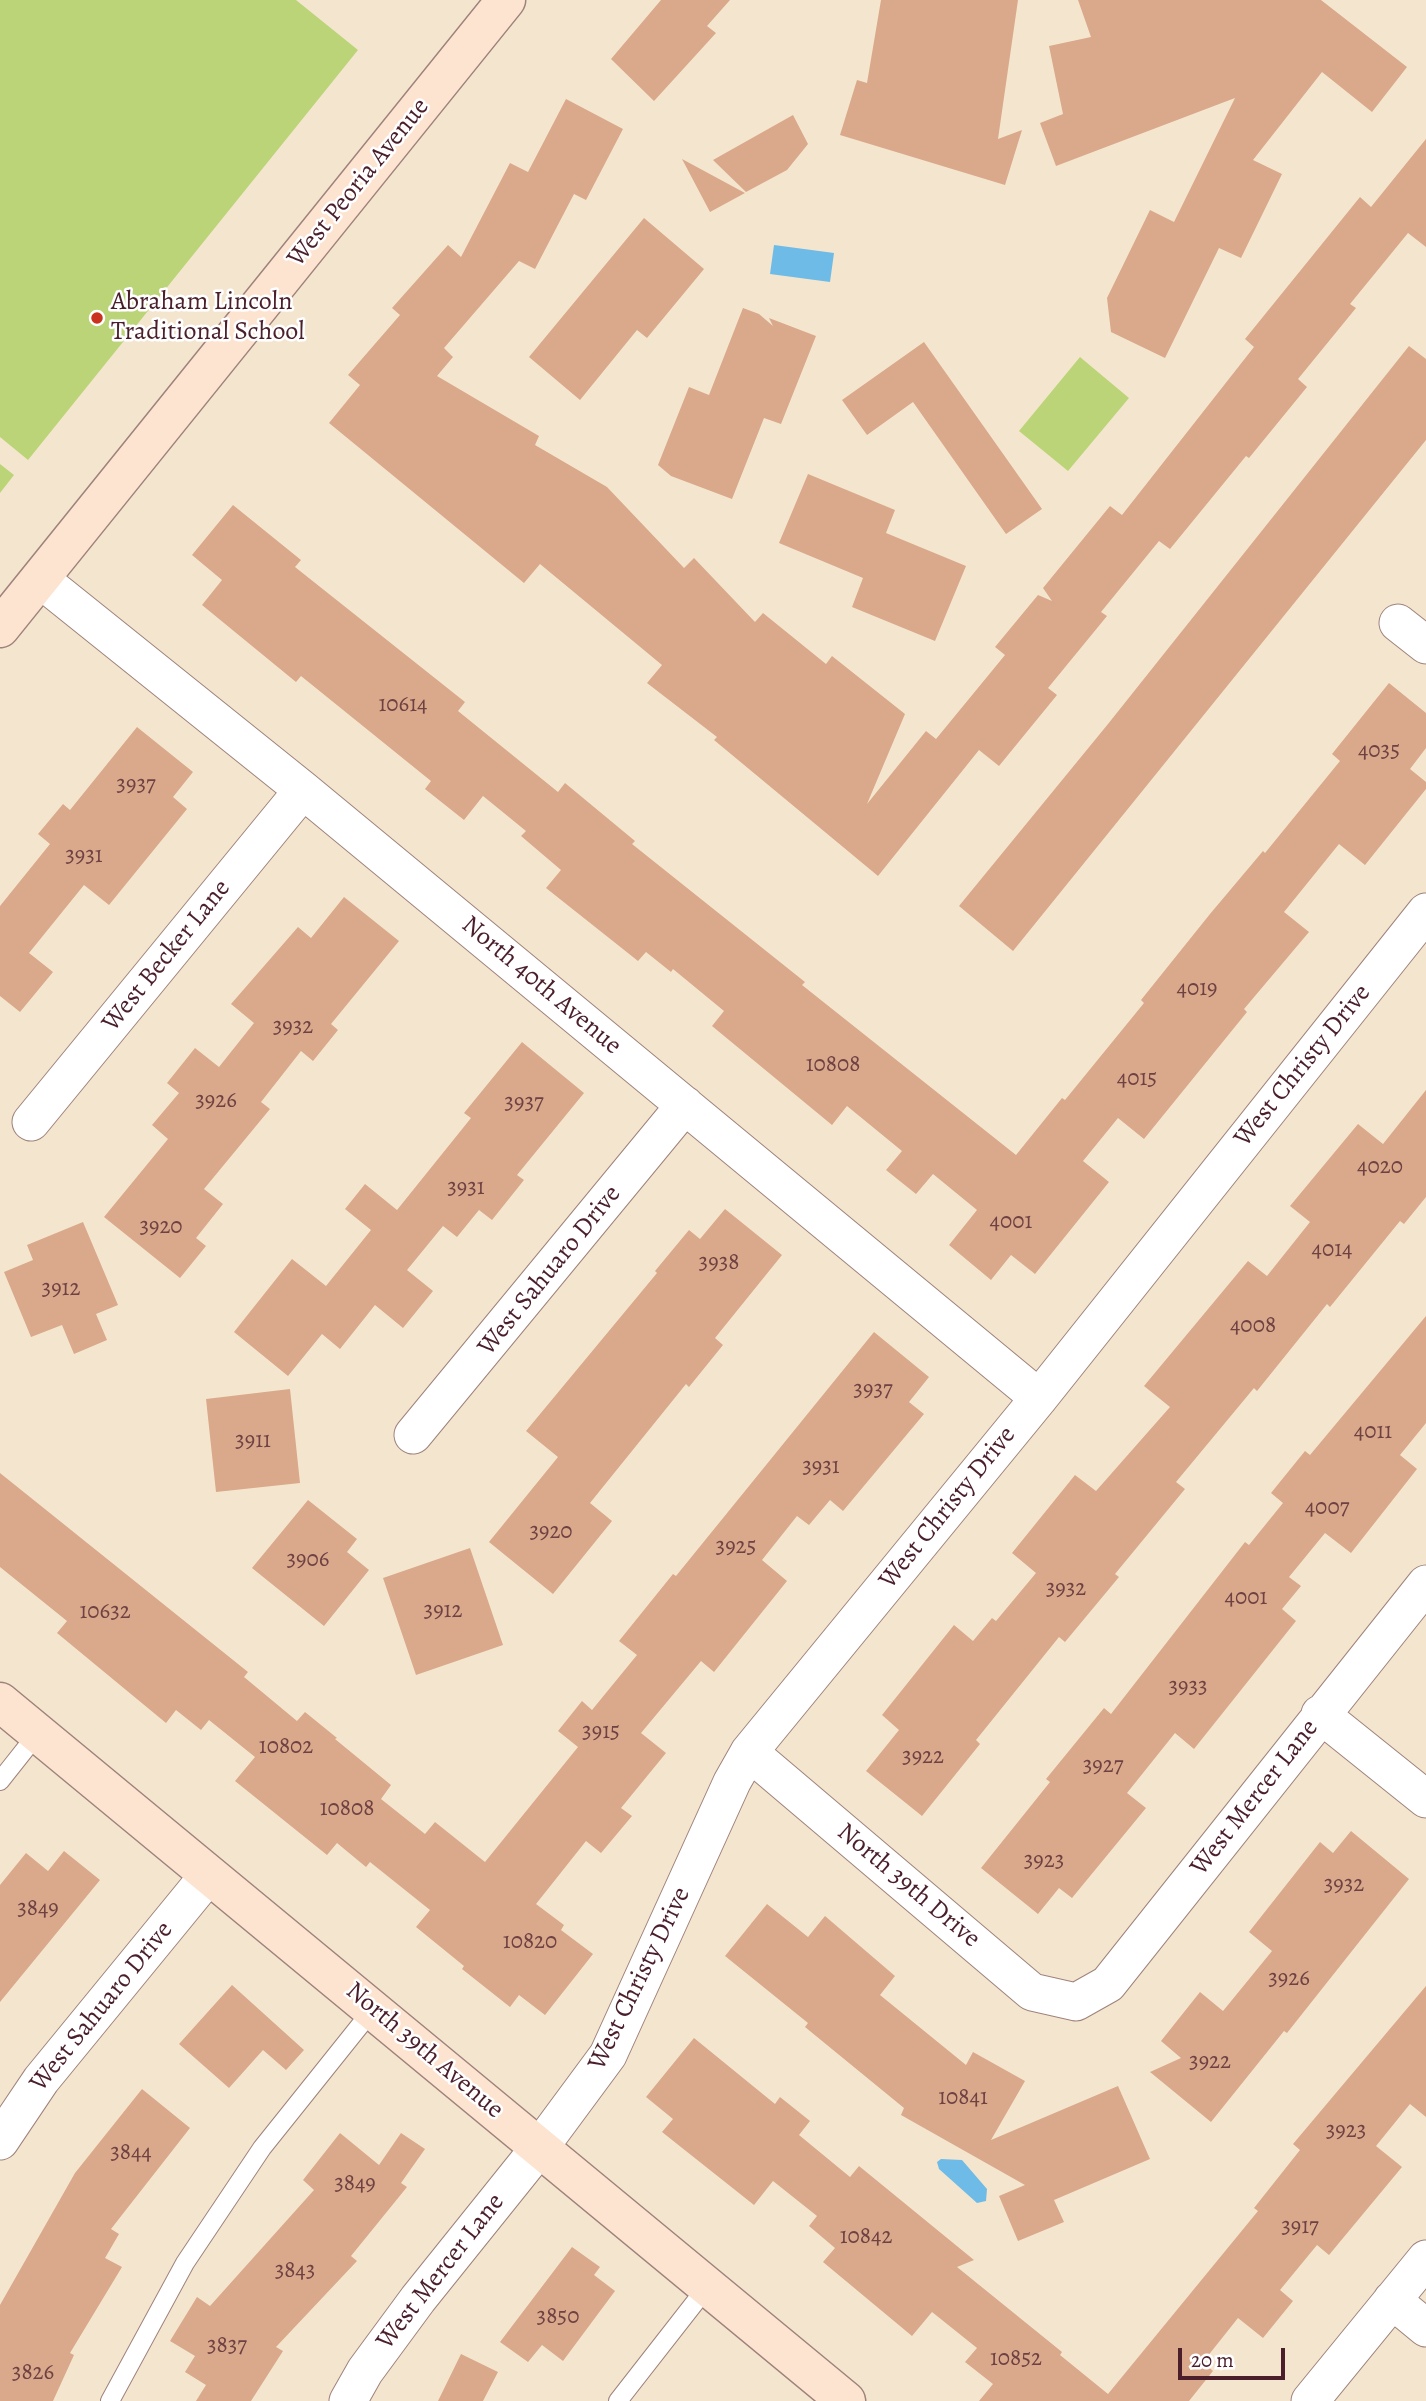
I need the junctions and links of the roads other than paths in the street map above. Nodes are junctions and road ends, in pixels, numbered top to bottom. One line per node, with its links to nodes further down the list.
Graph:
1 (506, 0): 2 (street, West Peoria Avenue)
2 (40, 579): 3 (street, West Peoria Avenue); 4 (street, North 40th Avenue)
3 (0, 628)
4 (303, 790): 6 (street, North 40th Avenue); 7 (street, West Becker Lane)
5 (1426, 912): 8 (street, West Christy Drive)
6 (685, 1105): 8 (street, North 40th Avenue); 9 (street, West Sahuaro Drive)
7 (31, 1122)
8 (1039, 1398): 14 (street, West Christy Drive)
9 (413, 1435)
10 (1426, 1584): 12 (street, West Mercer Lane)
11 (0, 1702): 13 (street, North 39th Avenue)
12 (1320, 1714): 16 (street); 18 (street, West Mercer Lane)
13 (38, 1733): 15 (lane); 17 (street, North 39th Avenue)
14 (749, 1752): 18 (street, North 39th Drive); 21 (street, West Christy Drive)
15 (0, 1781)
16 (1426, 1799)
17 (208, 1876): 19 (street, North 39th Avenue); 20 (street, West Sahuaro Drive)
18 (1076, 2002)
19 (374, 2008): 21 (street, North 39th Avenue); 26 (lane)
20 (0, 2141)
21 (540, 2147): 23 (street, North 39th Avenue); 27 (street, West Mercer Lane)
22 (1426, 2259): 24 (street)
23 (707, 2287): 28 (lane); 29 (street, North 39th Avenue)
24 (1392, 2300): 25 (street); 30 (street)
25 (1426, 2328)
26 (110, 2401)
27 (348, 2401)
28 (618, 2401)
29 (846, 2401)
30 (1310, 2401)

